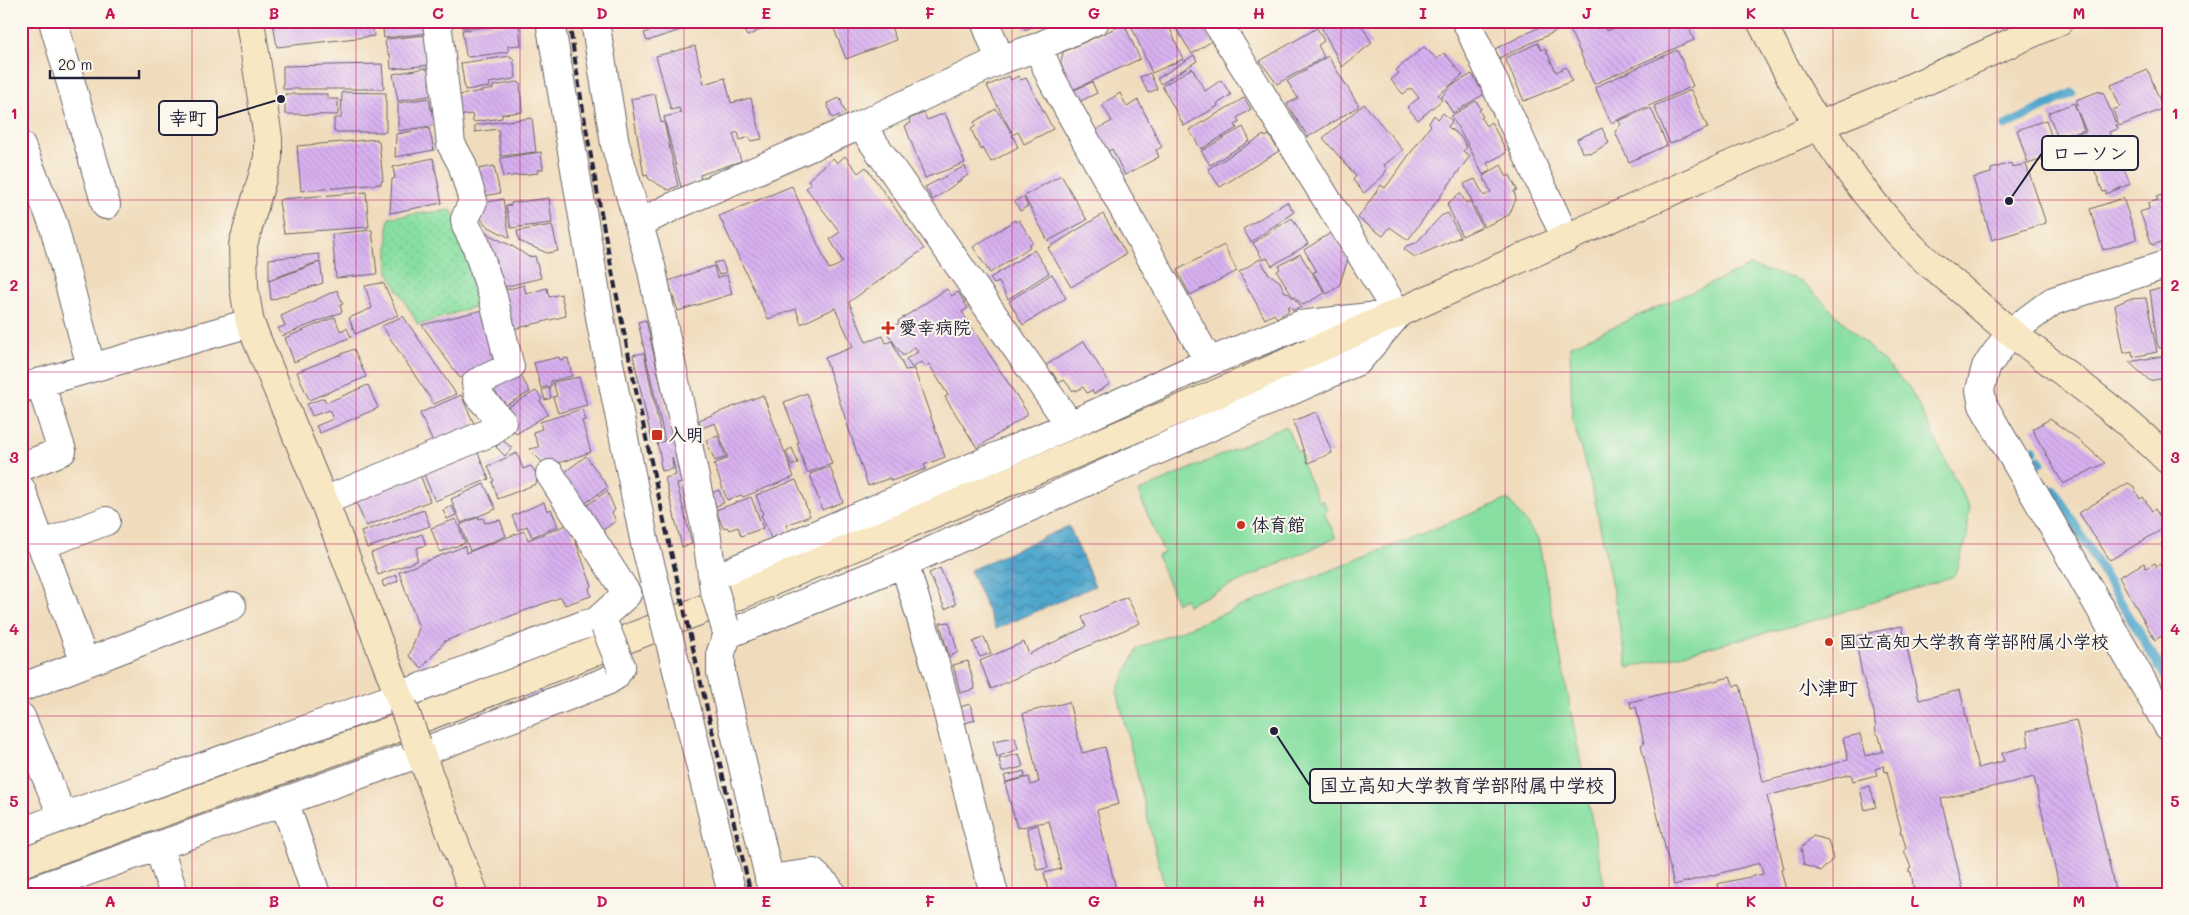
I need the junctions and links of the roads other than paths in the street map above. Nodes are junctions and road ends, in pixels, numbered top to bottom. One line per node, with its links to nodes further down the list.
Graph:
1 (53, 21): 17 (street)
2 (250, 21): 22 (street)
3 (437, 21): 32 (street)
4 (550, 21): 56 (street, bridge)
5 (595, 21): 18 (street)
6 (985, 21): 13 (street)
7 (1095, 21): 12 (street)
8 (1216, 21): 21 (street)
9 (1466, 21): 19 (street)
10 (1761, 21): 15 (street)
11 (2059, 21): 15 (street)
12 (1038, 47): 13 (street); 24 (street)
13 (1000, 60): 14 (street)
14 (861, 125): 18 (street); 27 (street)
15 (1820, 125): 19 (street); 23 (street)
16 (21, 146): 25 (street)
17 (106, 205)
18 (638, 224): 36 (street)
19 (1566, 239): 21 (street)
20 (2168, 264): 23 (street)
21 (1398, 314): 24 (street); 35 (street); 50 (street)
22 (250, 323): 25 (street); 32 (street)
23 (2011, 332): 28 (street); 44 (street)
24 (1209, 362): 27 (street)
25 (92, 367): 26 (street)
26 (31, 385): 29 (street)
27 (1070, 425): 36 (street)
28 (2168, 460)
29 (21, 467)
30 (550, 474): 38 (street)
31 (21, 489): 34 (street)
32 (324, 501): 42 (street)
33 (106, 521): 34 (street)
34 (41, 545): 40 (street)
35 (904, 563): 39 (street); 58 (street)
36 (714, 584): 39 (street, bridge)
37 (232, 606): 40 (street)
38 (600, 624): 42 (street); 45 (street, bridge)
39 (727, 630): 51 (street)
40 (85, 663): 41 (street)
41 (21, 688)
42 (401, 701): 45 (street, bridge); 47 (street)
43 (21, 717): 47 (street)
44 (2168, 726)
45 (418, 749): 46 (street); 55 (street)
46 (284, 801): 49 (street); 54 (street)
47 (63, 817): 48 (street)
48 (21, 832)
49 (158, 846): 52 (street); 53 (street)
50 (21, 863)
51 (771, 886): 57 (street)
52 (28, 893)
53 (174, 894)
54 (316, 894)
55 (474, 894)
56 (732, 894)
57 (832, 894)
58 (994, 894)

